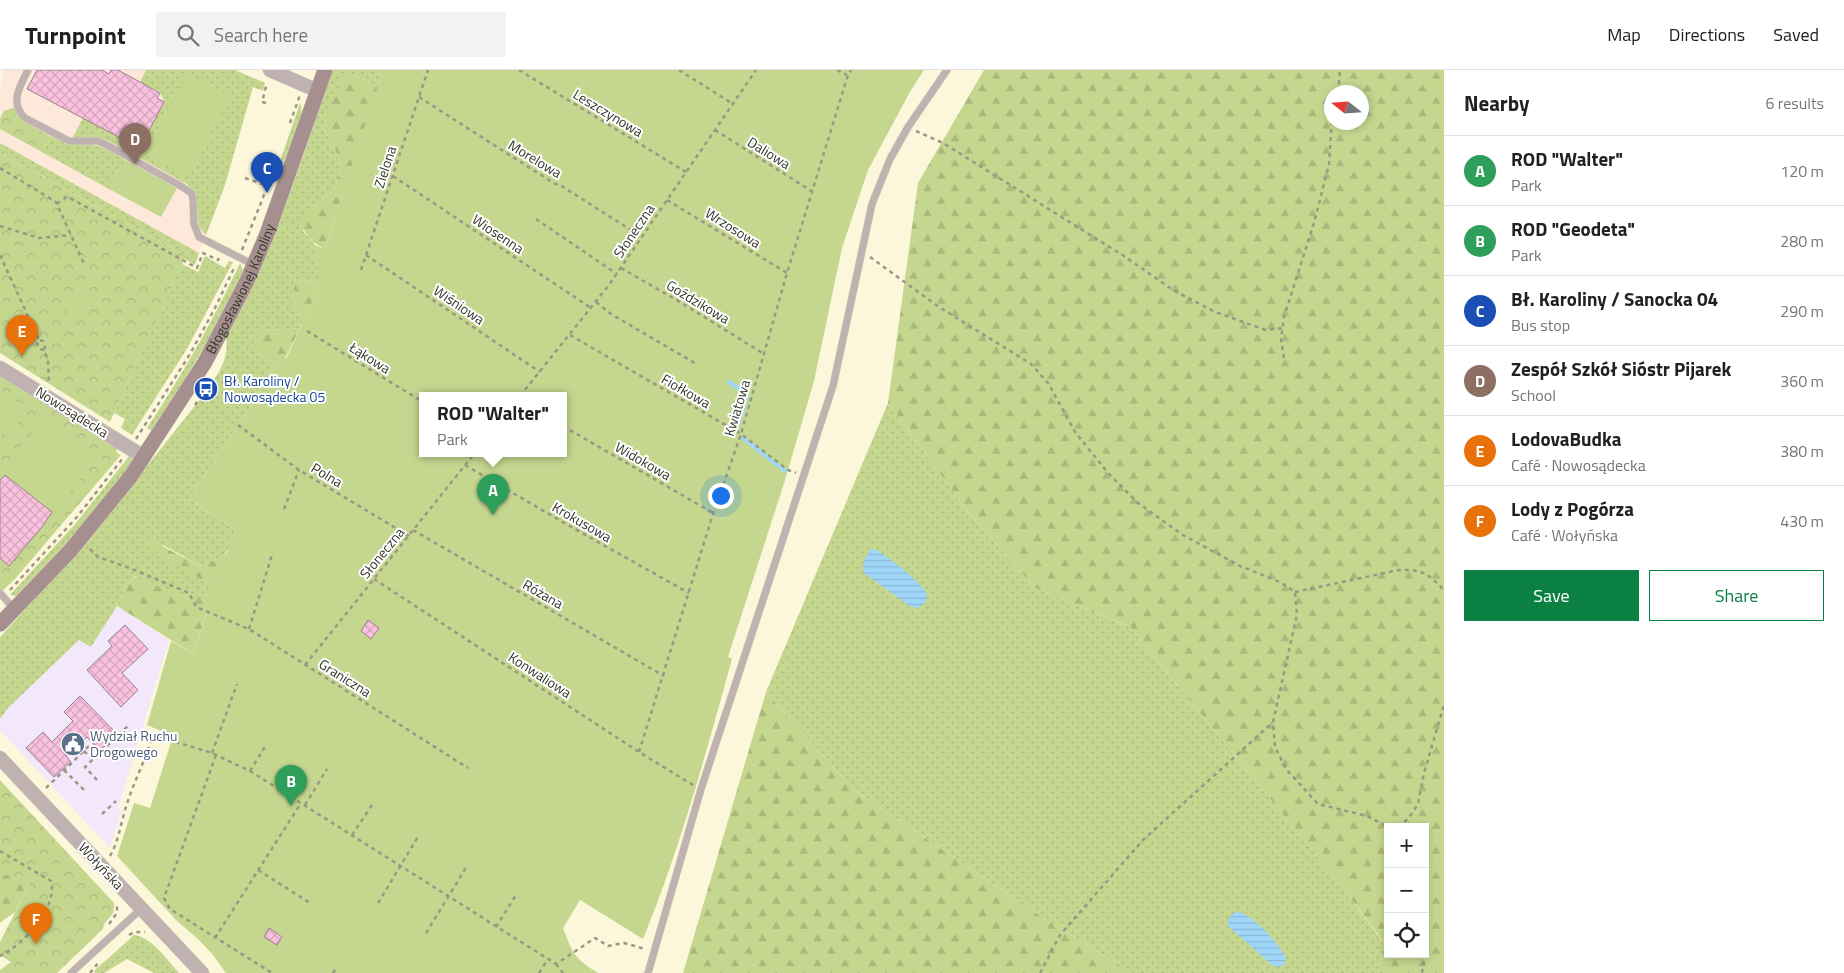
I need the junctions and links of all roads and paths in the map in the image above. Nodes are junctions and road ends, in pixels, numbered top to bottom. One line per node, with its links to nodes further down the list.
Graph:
1 (28, 70): 39 (lane)
2 (325, 70): 14 (street, Błogosławionej Karoliny)
3 (428, 70): 15 (path, Zielona)
4 (519, 70): 24 (path, Leszczynowa)
5 (679, 70): 18 (path)
6 (756, 70): 18 (path, Słoneczna)
7 (838, 70): 11 (path)
8 (851, 70): 11 (path, Kwiatowa)
9 (947, 70): 20 (lane)
10 (1340, 70): 13 (path)
11 (848, 75): 29 (path, Kwiatowa)
12 (269, 76): 14 (street); 17 (path)
13 (1339, 85)
14 (318, 91): 42 (street, Błogosławionej Karoliny)
15 (419, 97): 25 (path, Zielona); 35 (path, Morelowa)
16 (298, 100): 19 (path)
17 (266, 103)
18 (733, 104): 21 (path, Słoneczna)
19 (289, 127)
20 (908, 127): 36 (lane); 49 (path)
21 (715, 130): 24 (path, Słoneczna); 29 (path, Daliowa)
22 (1330, 130): 49 (path)
23 (0, 168): 31 (path)
24 (686, 172): 30 (path, Słoneczna)
25 (393, 176): 38 (path, Zielona); 48 (path, Wiosenna)
26 (245, 178): 28 (path)
27 (271, 179): 28 (path)
28 (268, 186): 39 (path)
29 (812, 192): 45 (path, Kwiatowa)
30 (667, 200): 35 (path, Słoneczna); 45 (path, Wrzosowa)
31 (57, 204): 34 (path); 40 (path)
32 (536, 219): 46 (path)
33 (0, 226): 34 (path)
34 (71, 235): 41 (path)
35 (642, 237): 43 (path, Słoneczna)
36 (861, 250): 77 (path); 130 (lane)
37 (0, 255): 57 (path)
38 (366, 255): 44 (path, Zielona); 56 (path, Wiśniowa)
39 (239, 258): 42 (lane); 63 (path)
40 (218, 260)
41 (85, 266)
42 (254, 266): 64 (street, Błogosławionej Karoliny)
43 (621, 268): 46 (path, Słoneczna); 52 (path, Goździkowa)
44 (361, 270)
45 (787, 273): 52 (path, Kwiatowa)
46 (617, 274): 47 (path, Słoneczna)
47 (596, 302): 48 (path, Słoneczna); 54 (path)
48 (591, 308): 51 (path, Słoneczna)
49 (1282, 328): 53 (path)
50 (307, 330): 59 (path, Łąkowa)
51 (570, 335): 56 (path, Słoneczna); 62 (path, Fiołkowa)
52 (764, 354): 62 (path, Kwiatowa)
53 (1284, 358)
54 (698, 365)
55 (0, 368): 63 (street, Nowosądecka)
56 (540, 372): 58 (path, Słoneczna)
57 (49, 386)
58 (523, 392)
59 (419, 400)
60 (238, 425): 67 (path, Polna)
61 (567, 428): 70 (path, Widokowa)
62 (741, 434): 68 (path, Fiołkowa); 70 (path, Kwiatowa)
63 (130, 448): 64 (street, Nowosądecka); 78 (path)
64 (144, 457): 73 (street, Błogosławionej Karoliny)
65 (472, 457): 66 (path, Słoneczna)
66 (465, 465): 71 (path, Słoneczna); 79 (path, Krokusowa)
67 (299, 470): 69 (path); 72 (path, Polna)
68 (788, 470)
69 (284, 509)
70 (713, 514): 79 (path, Kwiatowa)
71 (413, 530): 72 (path, Słoneczna); 84 (path, Różana)
72 (408, 536): 75 (path, Słoneczna)
73 (80, 539): 80 (street, Błogosławionej Karoliny); 82 (path, Graniczna)
74 (272, 555): 82 (path)
75 (374, 579): 83 (path, Słoneczna); 93 (path, Konwaliowa)
76 (1444, 590): 77 (path)
77 (1295, 592): 87 (path)
78 (3, 594): 80 (lane)
79 (690, 594): 84 (path, Kwiatowa)
80 (15, 609): 81 (street, Błogosławionej Karoliny)
81 (0, 624)
82 (249, 629): 83 (path, Graniczna)
83 (305, 665): 98 (path, Graniczna)
84 (664, 676): 93 (path, Kwiatowa)
85 (238, 684): 94 (path)
86 (1444, 705): 111 (path)
87 (1273, 722): 112 (path); 145 (path)
88 (130, 724): 97 (path)
89 (90, 745): 92 (path)
90 (77, 746): 92 (path)
91 (265, 748): 101 (path)
92 (84, 752): 97 (path); 100 (path)
93 (640, 752): 103 (path, Konwaliowa)
94 (212, 753): 95 (path); 115 (path)
95 (216, 754): 101 (path); 128 (path)
96 (0, 758): 124 (street, Wołyńska)
97 (93, 760): 102 (path)
98 (468, 768)
99 (327, 769): 108 (path)
100 (64, 770): 104 (path); 105 (path)
101 (250, 771): 107 (path)
102 (97, 780)
103 (695, 786)
104 (43, 791)
105 (85, 791)
106 (116, 800): 110 (path)
107 (301, 803): 108 (path); 119 (path)
108 (305, 805): 113 (path)
109 (372, 805): 113 (path)
110 (102, 814)
111 (1403, 823)
112 (1384, 824)
113 (352, 835): 117 (path)
114 (419, 835): 117 (path)
115 (114, 846)
116 (0, 851): 131 (path)
117 (400, 866): 121 (path); 123 (path)
118 (467, 866): 121 (path)
119 (258, 870): 122 (path); 128 (path)
120 (516, 895): 125 (path)
121 (449, 897): 125 (path); 126 (path)
122 (310, 903)
123 (378, 903)
124 (141, 908): 137 (lane); 139 (street, Wołyńska)
125 (496, 927): 133 (path)
126 (426, 933)
127 (150, 935): 129 (path)
128 (215, 938): 140 (path)
129 (124, 939)
130 (654, 951): 135 (path); 144 (lane)
131 (0, 956)
132 (1424, 958): 146 (path)
133 (548, 959): 135 (path); 142 (path)
134 (98, 963): 138 (path)
135 (556, 964): 143 (path)
136 (337, 966): 141 (path)
137 (75, 972)
138 (90, 973)
139 (202, 973)
140 (272, 973)
141 (333, 973)
142 (539, 973)
143 (563, 973)
144 (648, 973)
145 (1040, 973)
146 (1422, 973)

